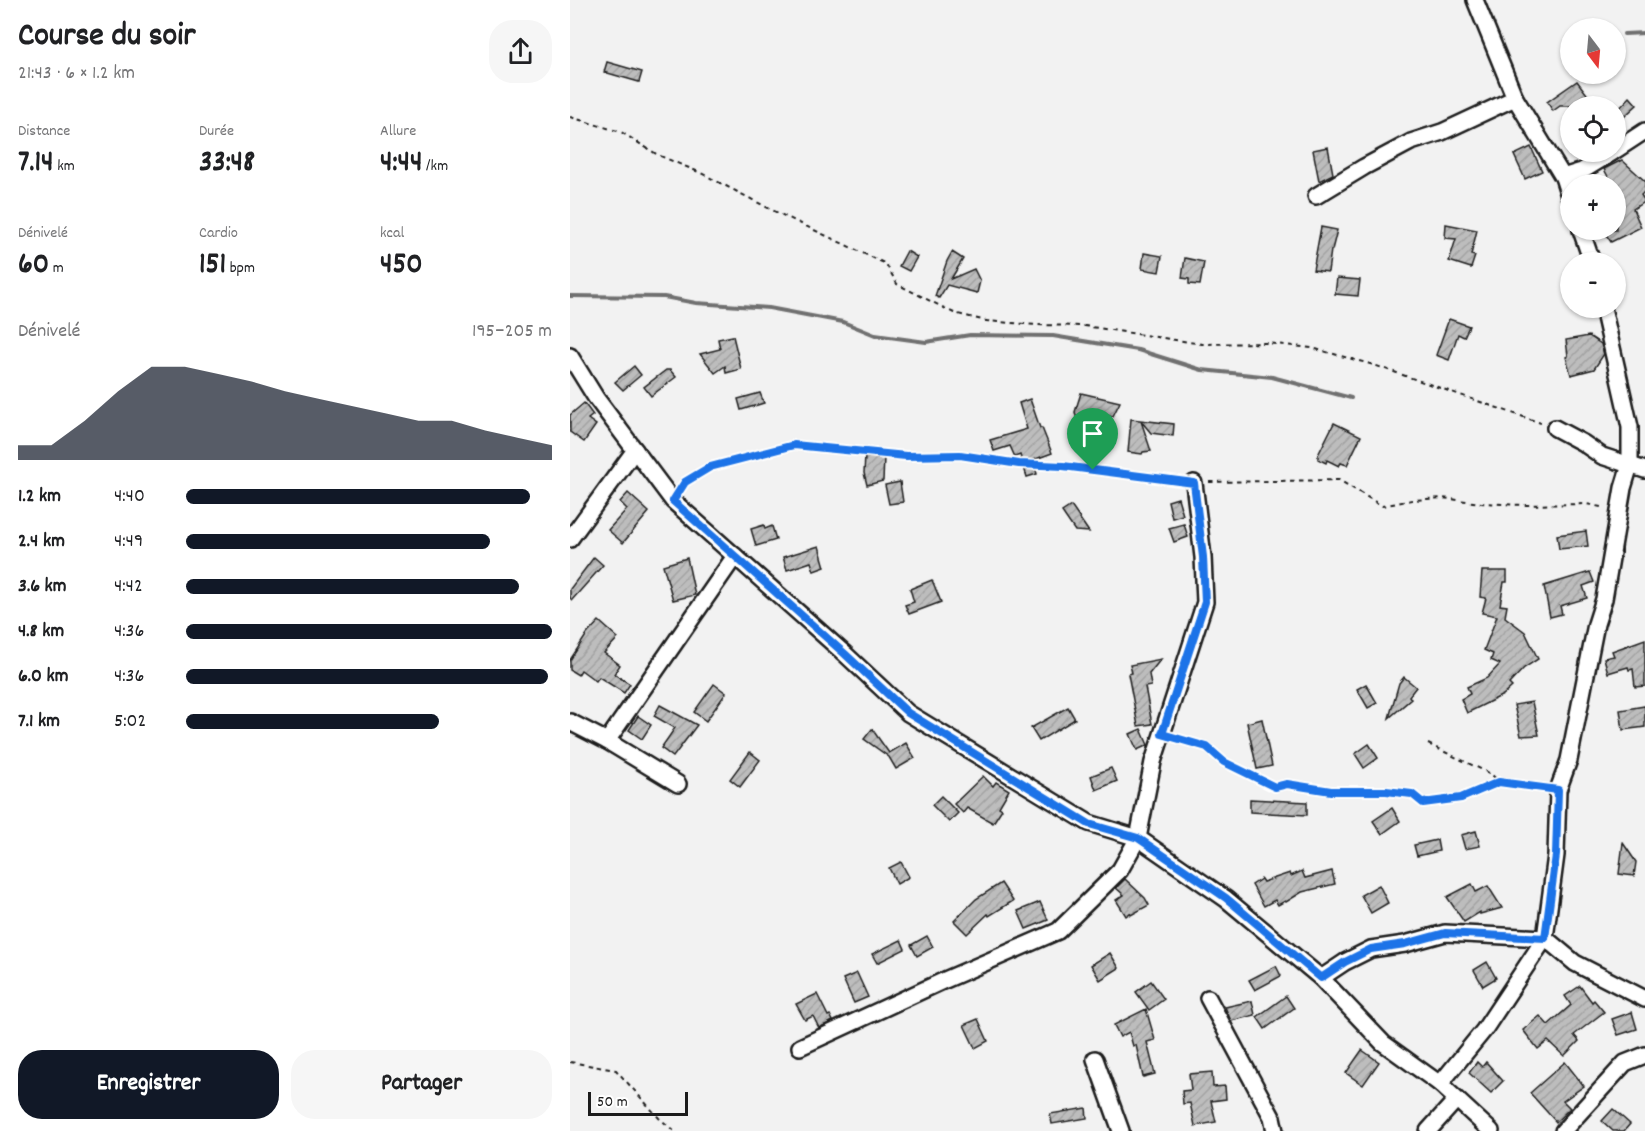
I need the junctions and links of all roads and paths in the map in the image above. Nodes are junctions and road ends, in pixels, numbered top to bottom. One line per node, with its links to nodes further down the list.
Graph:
1 (1475, 0): 2 (street)
2 (1515, 98): 7 (street); 9 (street)
3 (570, 117): 12 (path)
4 (1645, 131): 5 (street)
5 (1626, 143)
6 (1596, 162): 8 (street)
7 (1561, 174)
8 (1572, 174)
9 (1316, 196)
10 (1604, 318): 14 (street)
11 (570, 356): 13 (street)
12 (1556, 428): 14 (street)
13 (635, 450): 16 (street); 18 (street)
14 (1638, 467): 17 (street)
15 (1194, 483): 16 (path); 17 (path); 21 (street)
16 (673, 501): 19 (street)
17 (1618, 515): 26 (street)
18 (570, 539)
19 (735, 556): 22 (street); 27 (street)
20 (570, 722): 22 (street)
21 (1162, 734): 24 (path); 27 (street)
22 (607, 741): 25 (street)
23 (1428, 744): 24 (path)
24 (1499, 782): 26 (path)
25 (678, 784)
26 (1558, 790): 28 (street)
27 (1138, 838): 29 (street); 32 (street)
28 (1545, 938): 29 (street); 31 (street); 36 (street)
29 (1321, 978): 36 (street)
30 (1208, 998): 40 (street)
31 (1645, 999)
32 (800, 1047)
33 (1645, 1055): 43 (street)
34 (1095, 1059): 39 (street)
35 (570, 1062): 38 (path)
36 (1440, 1084): 37 (street)
37 (1456, 1100): 41 (street); 42 (street)
38 (674, 1131)
39 (1121, 1131)
40 (1275, 1131)
41 (1428, 1131)
42 (1491, 1131)
43 (1563, 1131)

